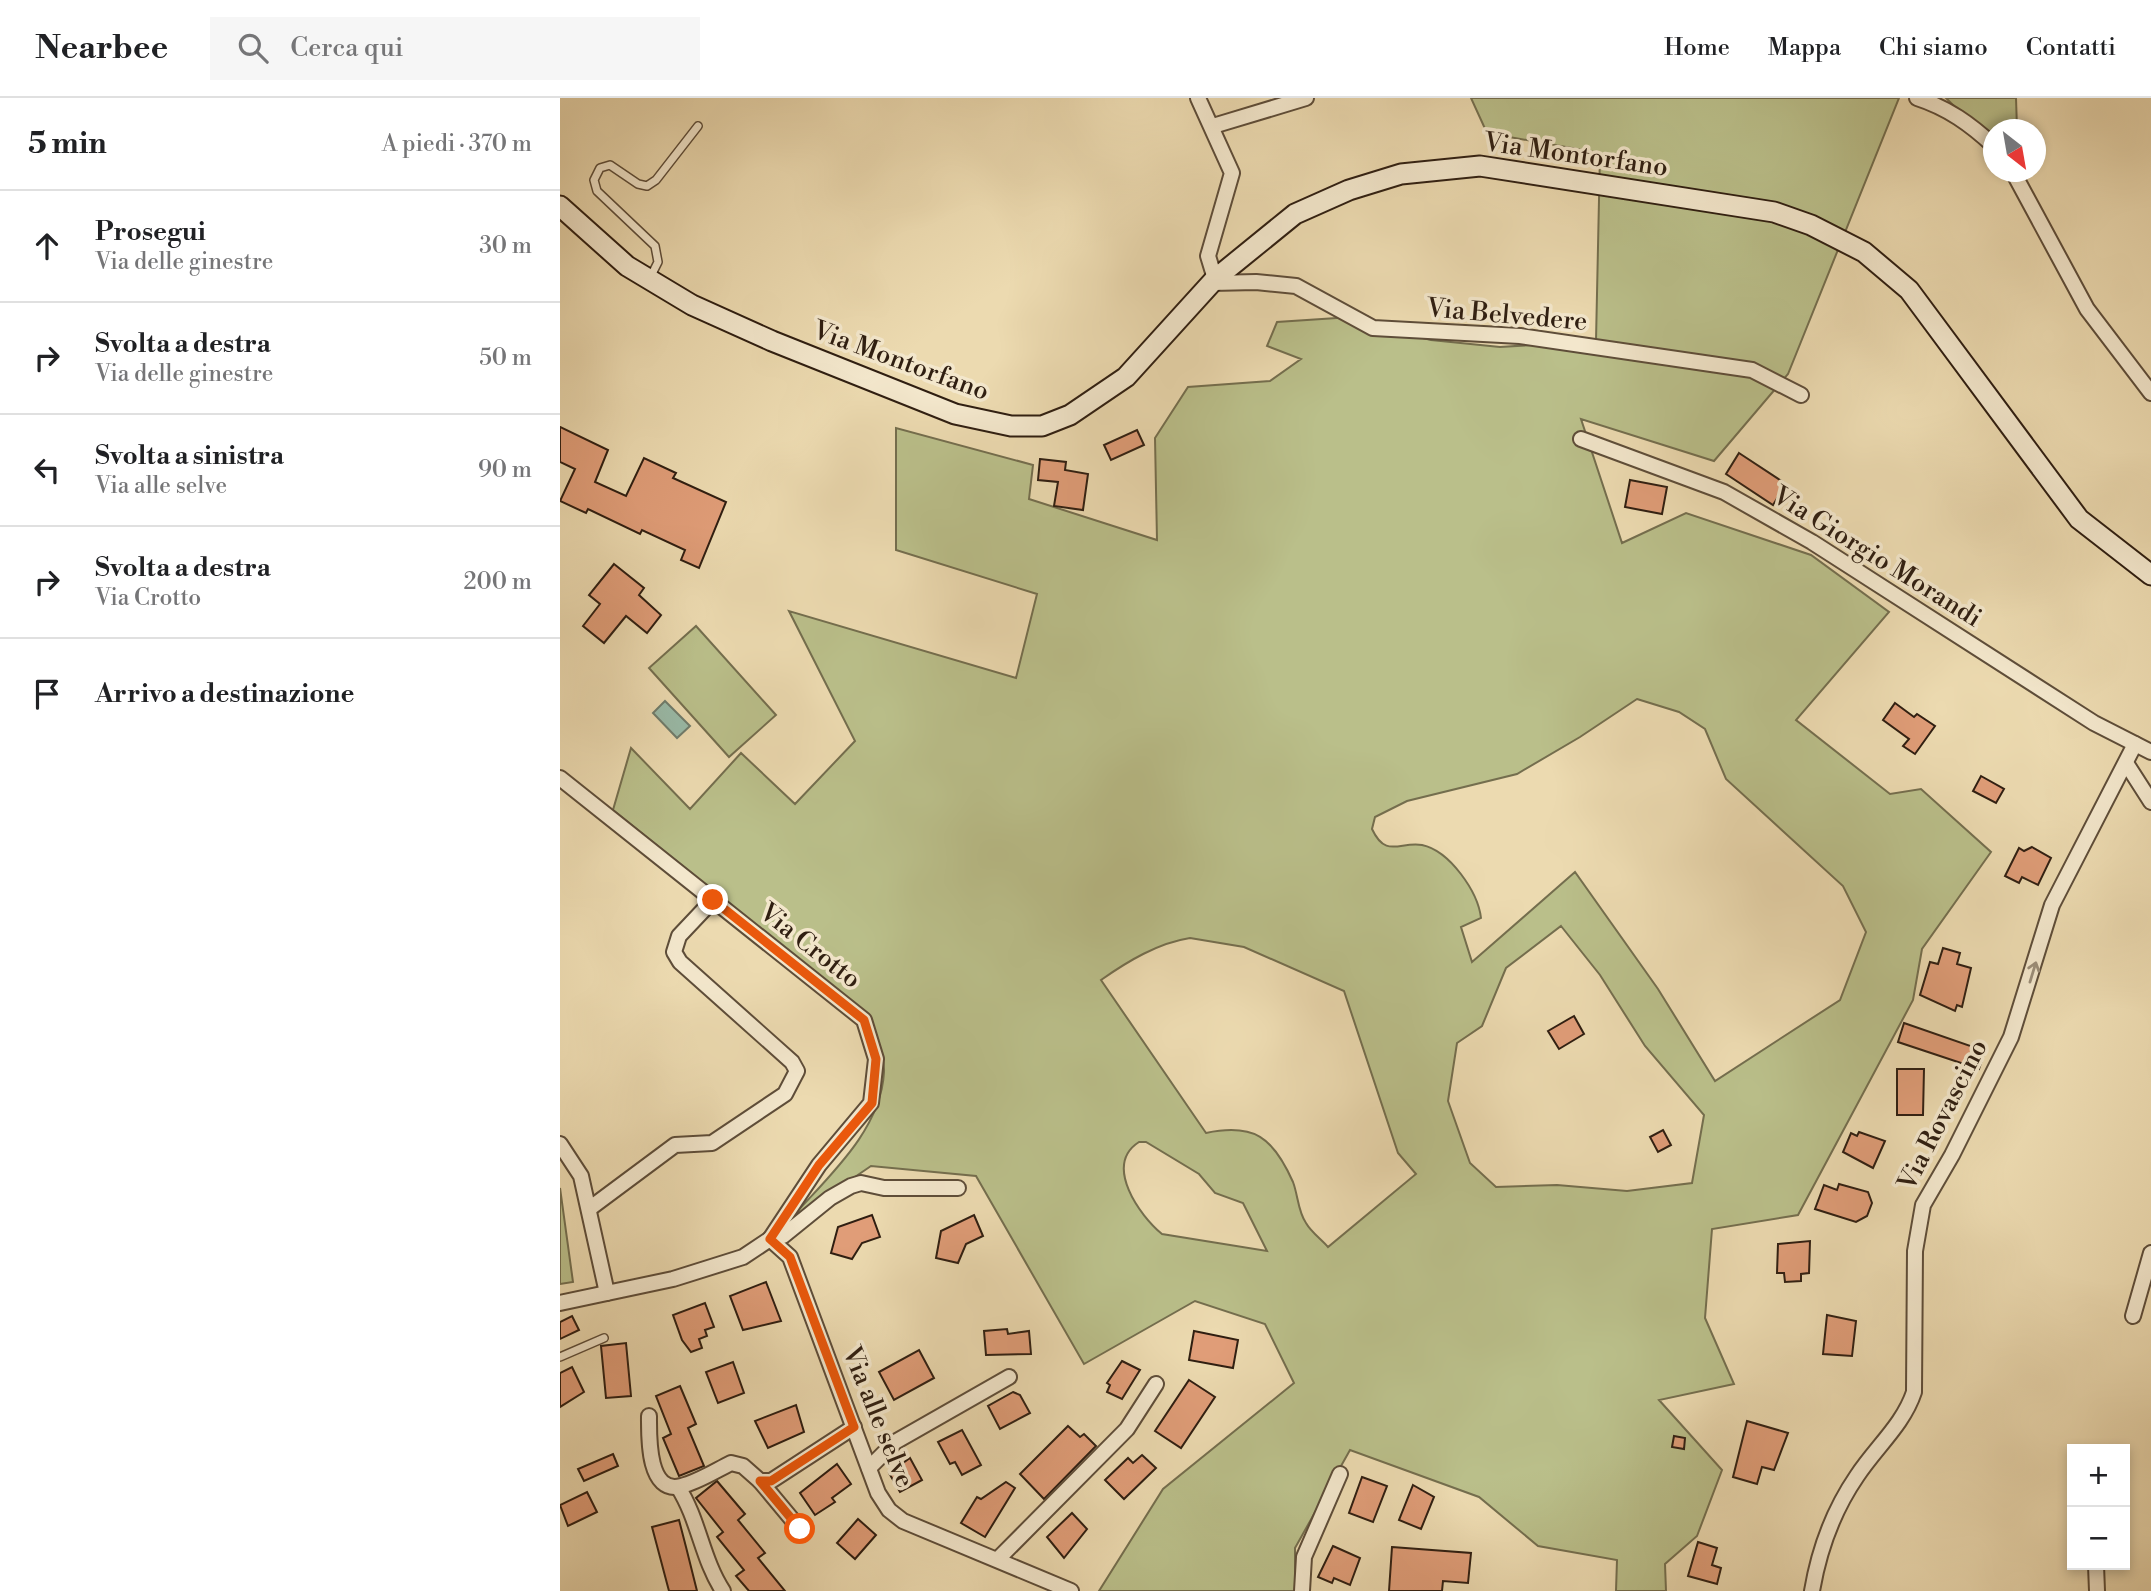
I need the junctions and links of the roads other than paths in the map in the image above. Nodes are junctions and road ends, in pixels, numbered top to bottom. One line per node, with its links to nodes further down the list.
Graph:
1 (1198, 98): 5 (street)
2 (1306, 98): 5 (street)
3 (1917, 98): 6 (street)
4 (698, 126): 9 (lane)
5 (1213, 126): 10 (street)
6 (1983, 138)
7 (2017, 182): 11 (street)
8 (560, 206): 9 (street, Via Montorfano)
9 (649, 279): 10 (street, Via Montorfano)
10 (1214, 281): 12 (street, Via Belvedere); 14 (street, Via Montorfano)
11 (2151, 393)
12 (1801, 395)
13 (1581, 439): 15 (street, Via Giorgio Morandi)
14 (2151, 575)
15 (2135, 744): 16 (street); 17 (street, Via Rovascino)
16 (2151, 752)
17 (2126, 763): 19 (street); 45 (street, Via Rovascino, one-way to 17)
18 (560, 778): 20 (street, Via Crotto)
19 (2151, 802)
20 (713, 900): 23 (street); 24 (street, Via Crotto)
21 (560, 1144): 23 (street)
22 (958, 1188): 24 (street)
23 (589, 1209): 26 (street)
24 (770, 1239): 26 (street); 34 (street, Via alle selve)
25 (2151, 1254): 28 (street)
26 (607, 1293): 27 (street)
27 (560, 1303)
28 (2133, 1315)
29 (604, 1339): 30 (lane)
30 (560, 1357)
31 (1009, 1377): 35 (street)
32 (1156, 1384): 40 (street)
33 (649, 1416): 38 (street)
34 (854, 1427): 35 (street, Via alle selve); 37 (street)
35 (869, 1468): 40 (street, Via alle selve)
36 (1340, 1474): 44 (street)
37 (760, 1481): 38 (street); 39 (street)
38 (678, 1487): 42 (street)
39 (800, 1529)
40 (998, 1559): 43 (street, Via alle selve)
41 (2096, 1570): 46 (street)
42 (723, 1591)
43 (1072, 1591)
44 (1302, 1591)
45 (1812, 1591)
46 (2097, 1591)

